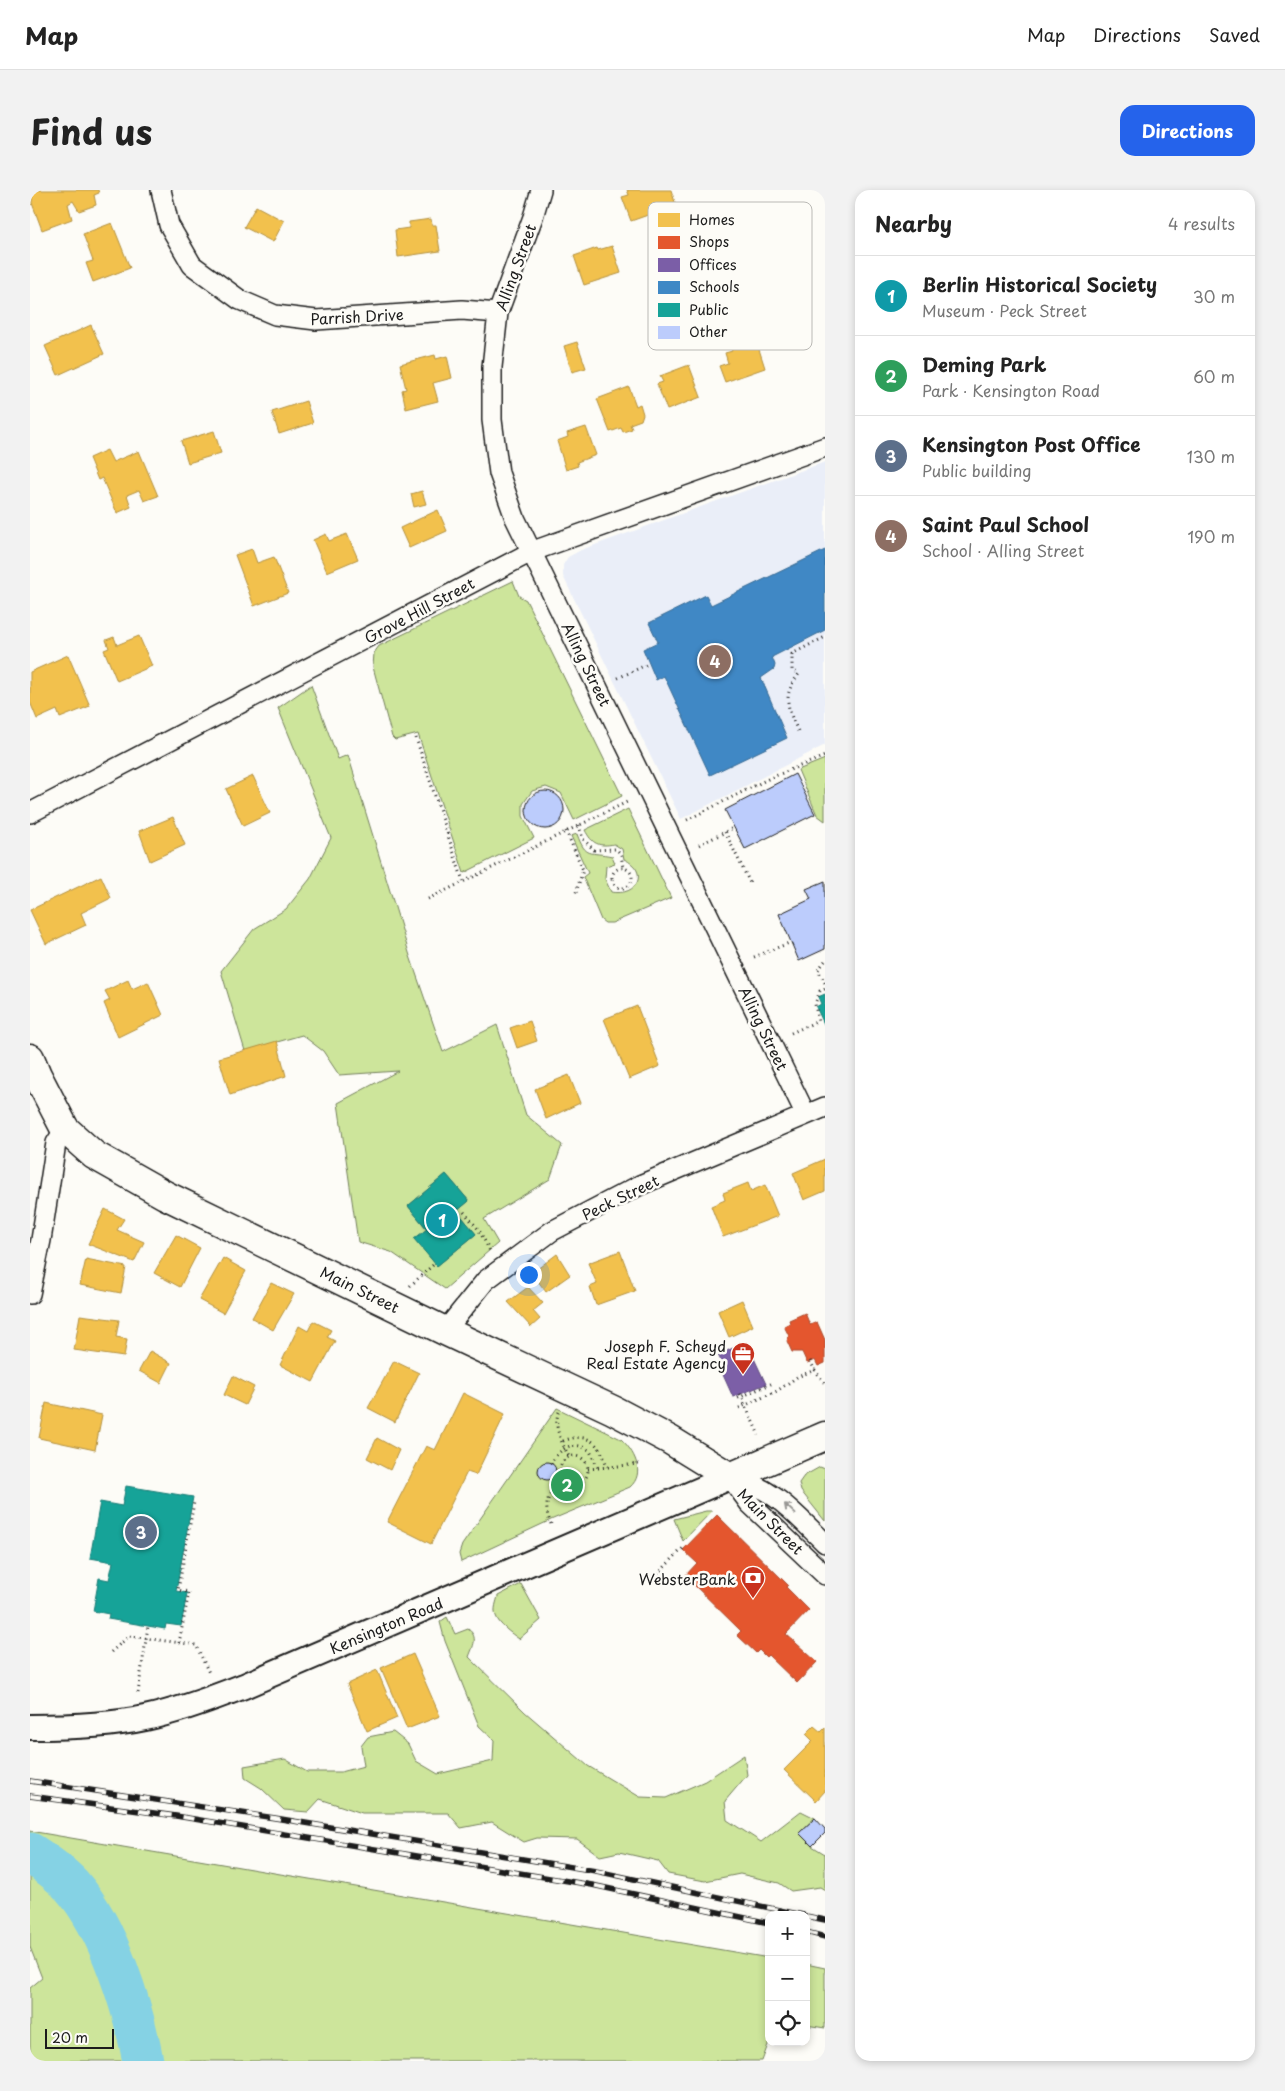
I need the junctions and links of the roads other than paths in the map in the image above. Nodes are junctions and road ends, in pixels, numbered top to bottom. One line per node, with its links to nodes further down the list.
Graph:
1 (161, 190): 3 (street, Parrish Drive)
2 (541, 190): 3 (street, Alling Street)
3 (498, 313): 5 (street, Alling Street)
4 (825, 448): 5 (street, Grove Hill Street)
5 (533, 551): 6 (street, Grove Hill Street); 9 (street, Alling Street)
6 (30, 813)
7 (30, 1058): 10 (main road, Main Street)
8 (825, 1107): 9 (street, Peck Street)
9 (806, 1115): 12 (street, Peck Street)
10 (65, 1129): 11 (street); 12 (main road, Main Street)
11 (30, 1294)
12 (444, 1331): 14 (main road, Main Street)
13 (825, 1436): 14 (main road)
14 (730, 1477): 15 (street, Main Street, one-way to 14); 16 (street, Main Street); 17 (street, Kensington Road)
15 (825, 1543)
16 (821, 1563)
17 (30, 1727)

